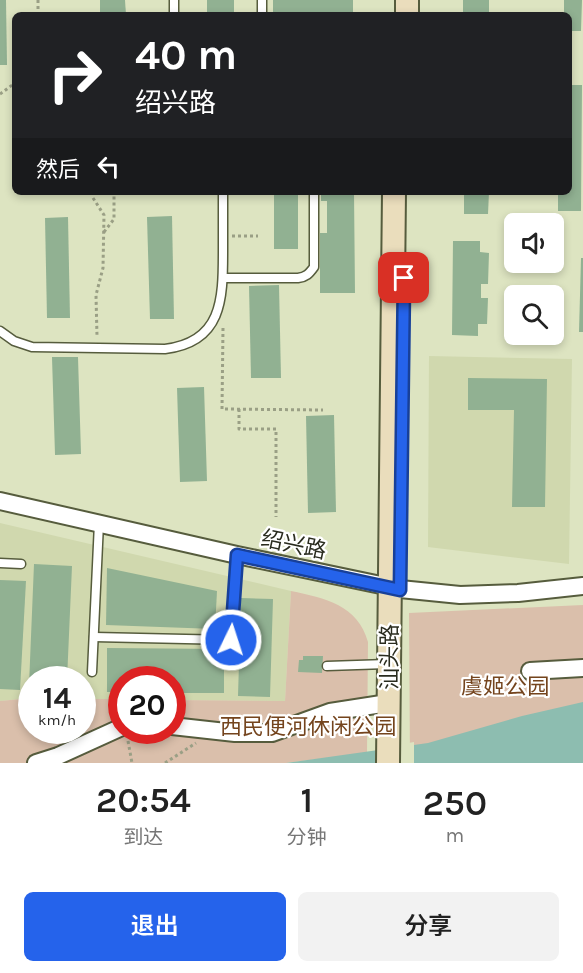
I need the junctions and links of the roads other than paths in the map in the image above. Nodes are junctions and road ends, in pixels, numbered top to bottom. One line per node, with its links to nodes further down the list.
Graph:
1 (223, 195): 5 (lane)
2 (314, 195): 5 (lane)
3 (394, 195): 13 (street, 汕头路)
4 (405, 195): 13 (street, 汕头路)
5 (224, 278): 6 (lane)
6 (0, 331)
7 (0, 501): 8 (street, 绍兴路)
8 (99, 524): 9 (street, 绍兴路); 14 (lane)
9 (237, 555): 13 (street, 绍兴路); 14 (lane)
10 (0, 563): 11 (lane)
11 (21, 564)
12 (583, 586): 13 (street, 绍兴路)
13 (395, 588): 15 (street, 汕头路)
14 (94, 637): 16 (lane)
15 (394, 664): 17 (lane); 20 (street, 汕头路); 23 (street, 汕头路)
16 (92, 666)
17 (327, 666)
18 (583, 668): 19 (street)
19 (530, 671)
20 (388, 703): 21 (street); 23 (street, 汕头路)
21 (186, 727)
22 (108, 733): 24 (street)
23 (394, 757)
24 (36, 763)

